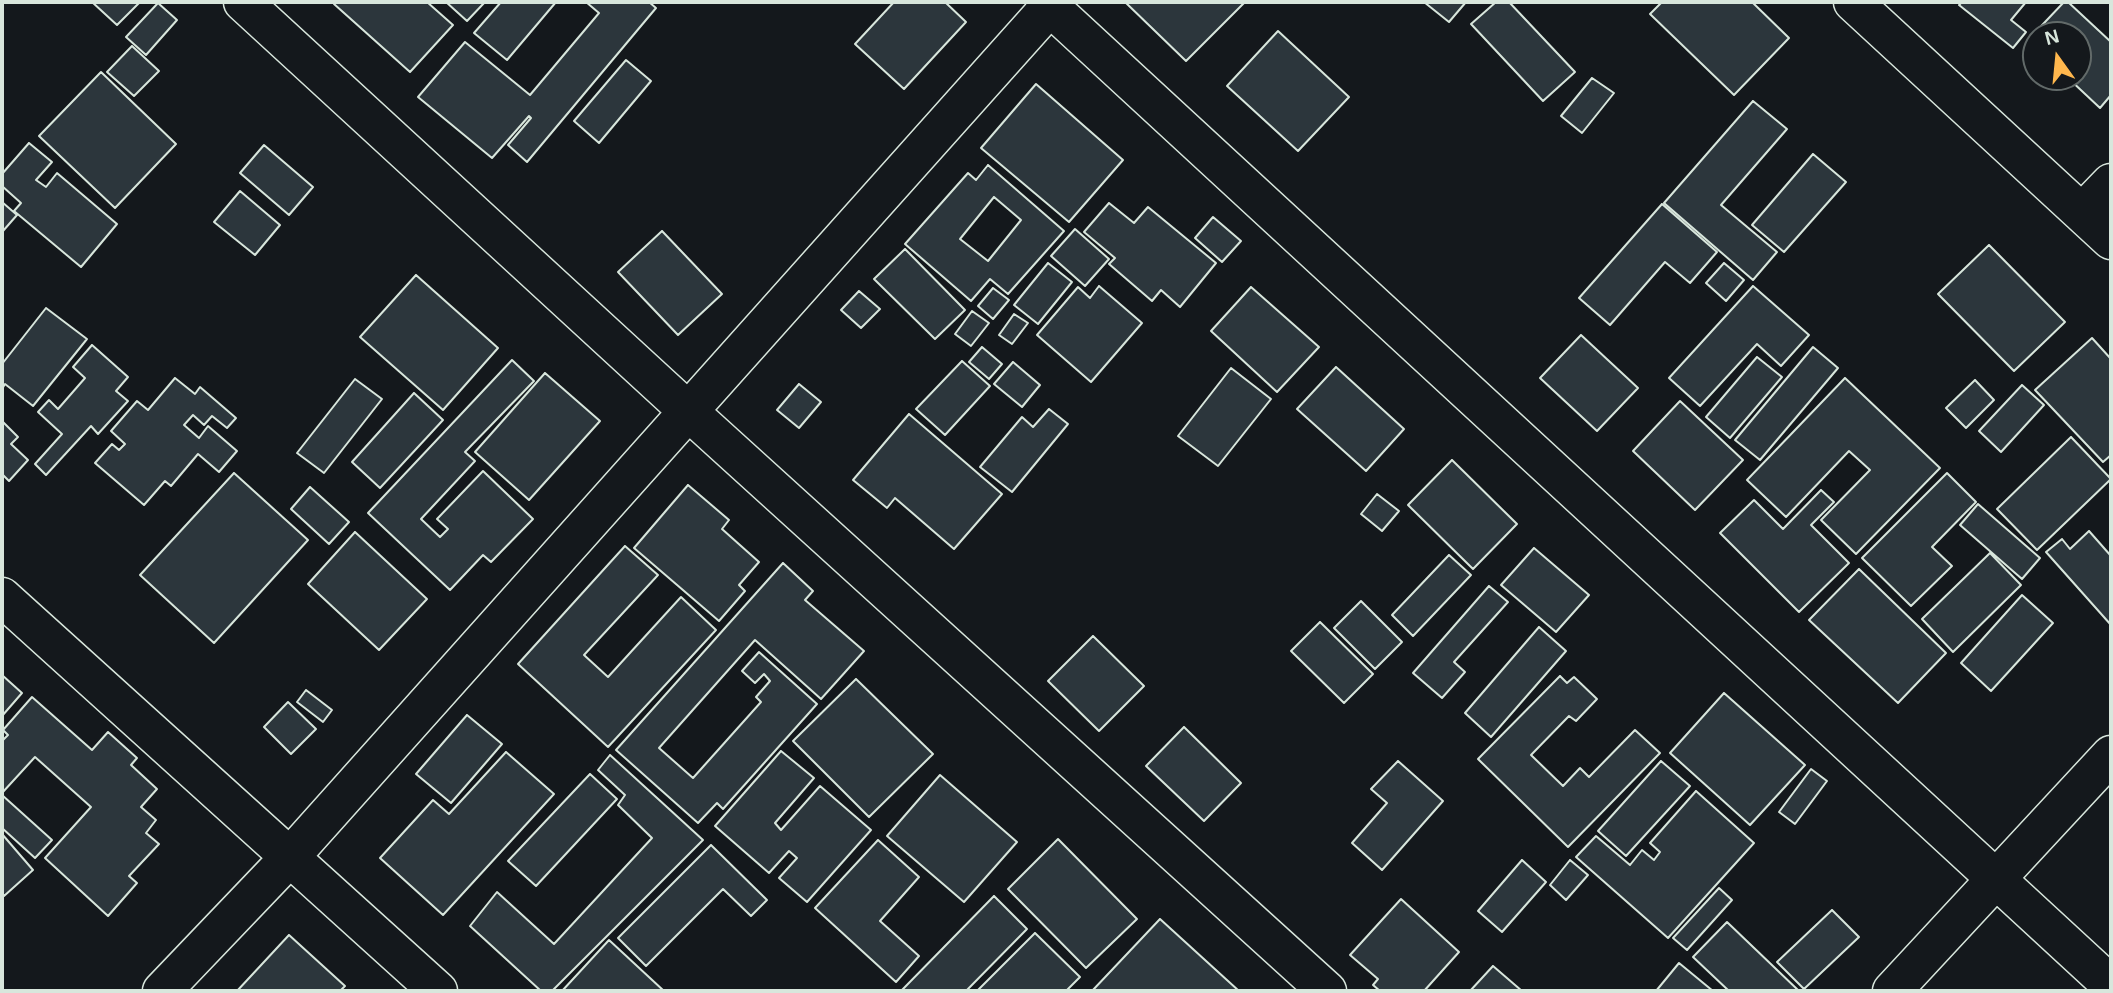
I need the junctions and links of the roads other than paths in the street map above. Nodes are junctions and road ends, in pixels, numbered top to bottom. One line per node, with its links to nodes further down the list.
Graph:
1 (243, 2): 7 (street)
2 (1853, 2): 5 (street)
3 (1049, 3): 7 (street); 11 (street)
4 (2111, 183): 5 (street)
5 (2082, 213): 6 (street)
6 (2111, 240)
7 (688, 411): 10 (street); 15 (street)
8 (2, 597): 10 (street)
9 (2111, 755): 11 (street)
10 (290, 857): 13 (street); 14 (street)
11 (1997, 880): 12 (street); 16 (street)
12 (2111, 985)
13 (162, 991)
14 (438, 991)
15 (1327, 991)
16 (1892, 991)

